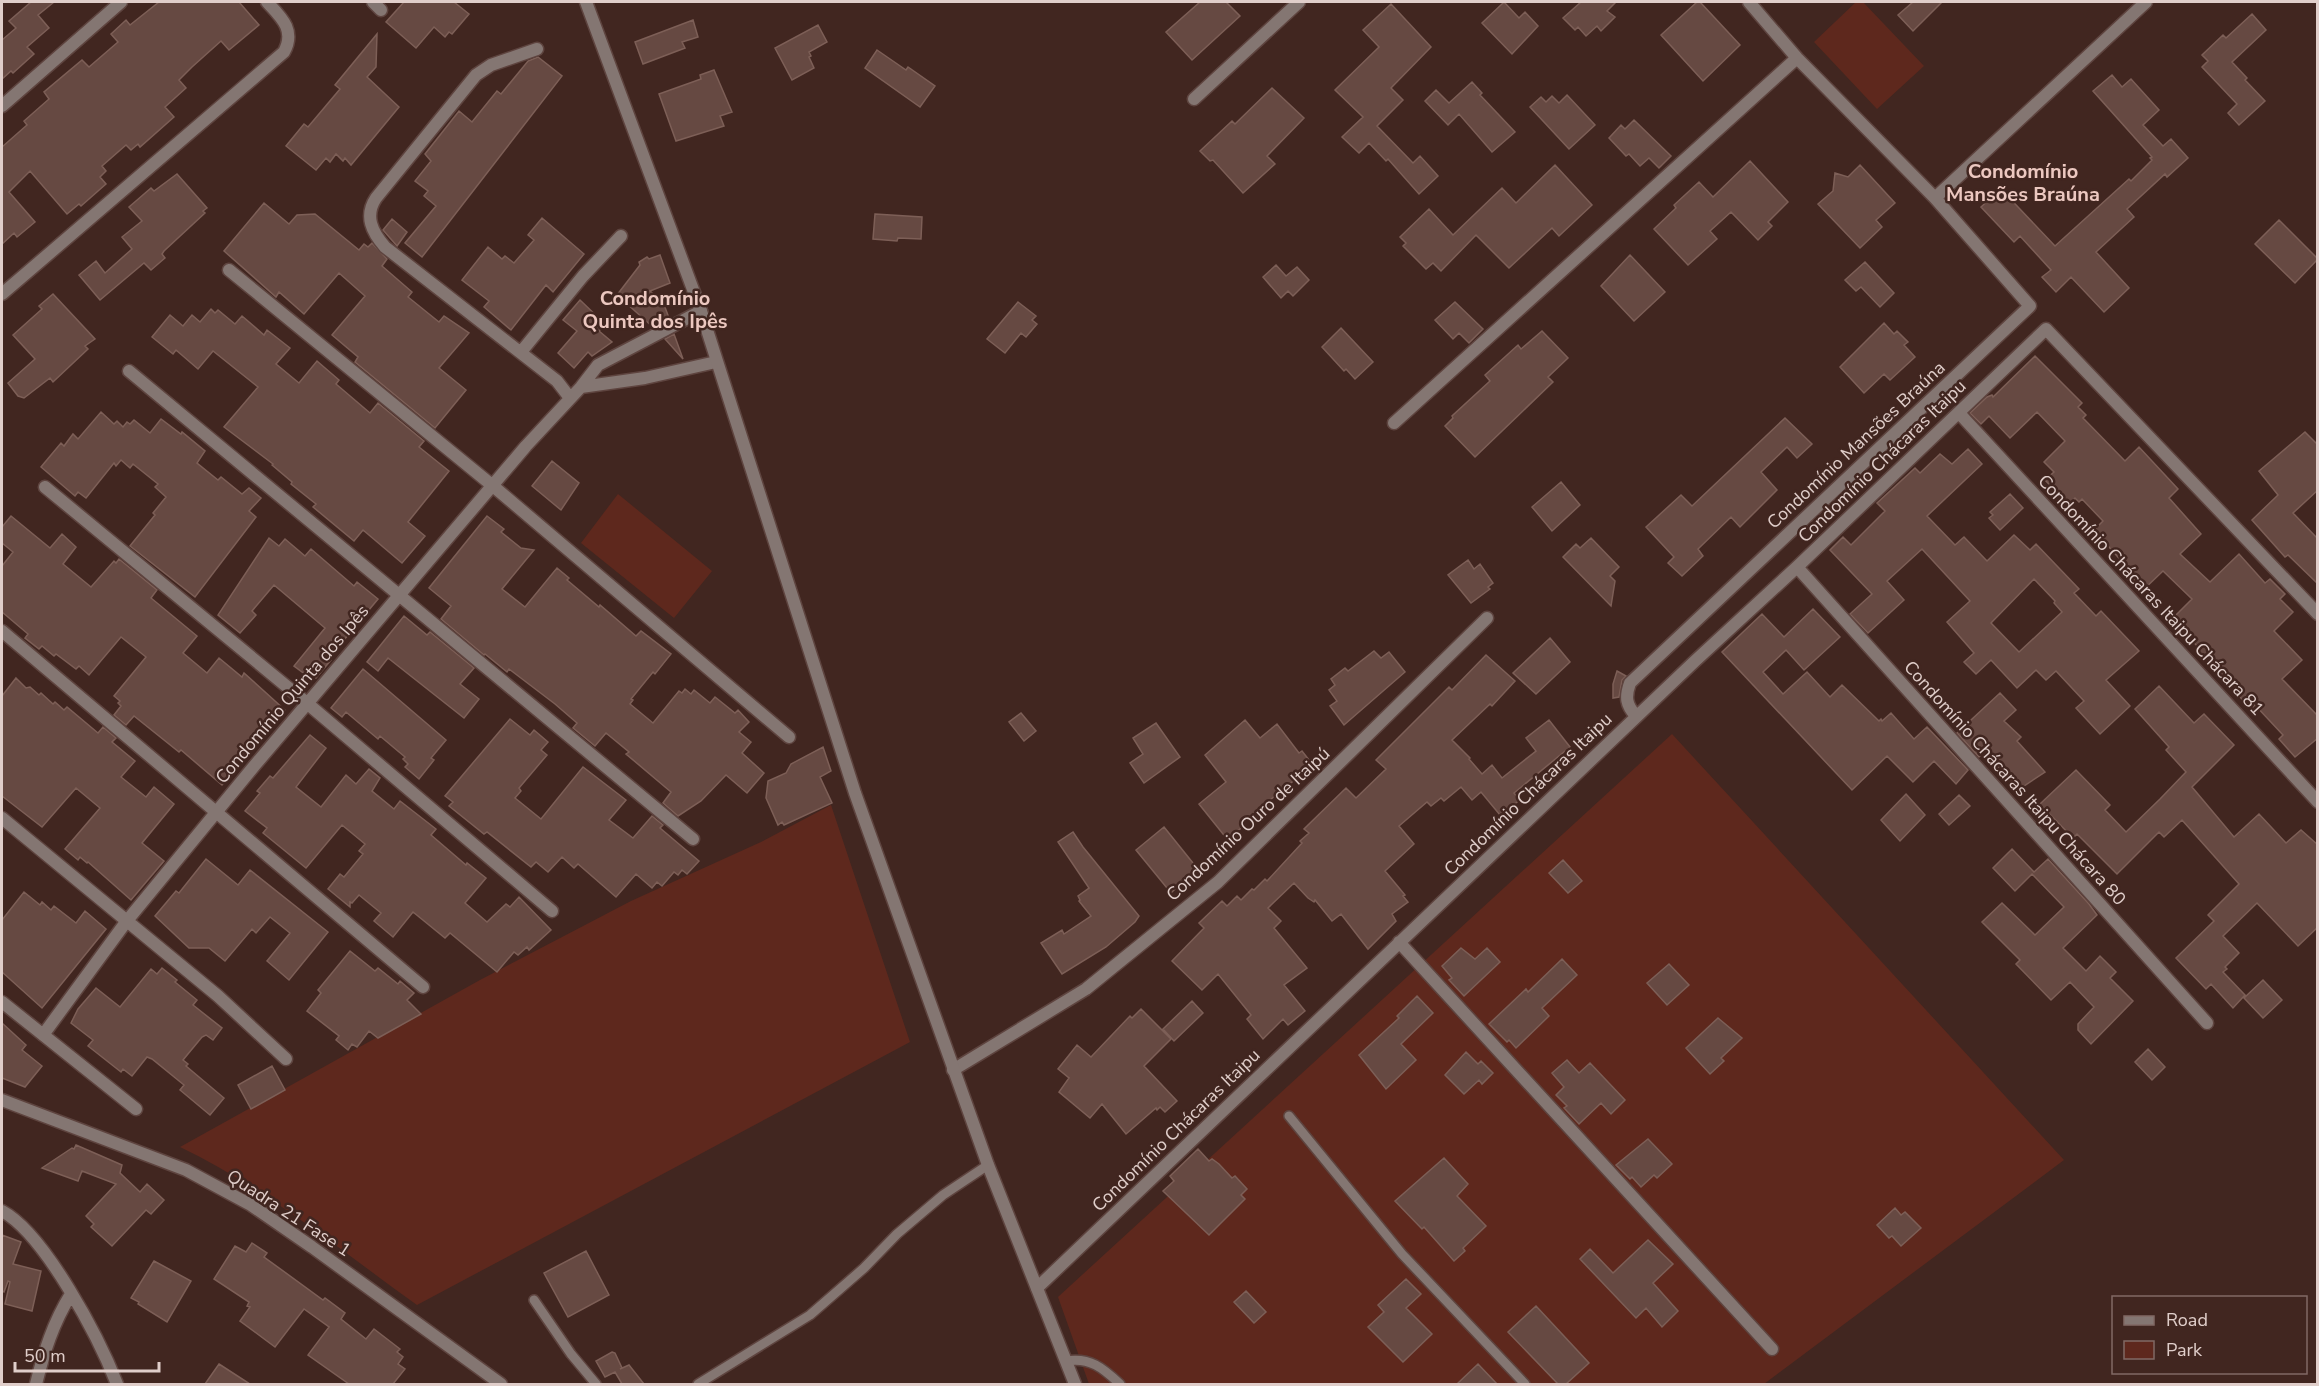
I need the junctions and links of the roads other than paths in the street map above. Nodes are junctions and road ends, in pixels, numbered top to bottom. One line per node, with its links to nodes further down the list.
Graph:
1 (121, 2): 10 (street)
2 (267, 2): 14 (street)
3 (586, 2): 15 (street)
4 (1299, 2): 9 (street)
5 (1749, 2): 8 (street, Condomínio Mansões Braúna)
6 (2146, 2): 11 (street)
7 (537, 49): 16 (street)
8 (1797, 58): 11 (street, Condomínio Mansões Braúna); 22 (street)
9 (1194, 99)
10 (2, 106)
11 (1935, 198): 31 (street, Condomínio Mansões Braúna)
12 (621, 236): 16 (street)
13 (229, 270): 23 (street)
14 (2, 294)
15 (701, 311): 17 (street); 19 (street, Condomínio Quinta dos Ipês)
16 (521, 352): 20 (street)
17 (716, 362): 19 (street); 45 (street)
18 (129, 371): 26 (street)
19 (581, 387): 20 (street, Condomínio Quinta dos Ipês)
20 (570, 398): 23 (street, Condomínio Quinta dos Ipês)
21 (1959, 413): 25 (street, Condomínio Chácaras Itaipu); 27 (street, Condomínio Chácaras Itaipu); 33 (street, Condomínio Chácaras Itaipu Chácara 81)
22 (1394, 423)
23 (493, 486): 26 (street, Condomínio Quinta dos Ipês); 32 (street)
24 (45, 487): 30 (street)
25 (1797, 567): 31 (street, Condomínio Chácaras Itaipu); 42 (street, Condomínio Chácaras Itaipu Chácara 80)
26 (399, 595): 30 (street, Condomínio Quinta dos Ipês); 36 (street)
27 (2316, 608)
28 (1487, 618): 45 (street, Condomínio Ouro de Itaipú)
29 (2, 631): 34 (street)
30 (308, 704): 34 (street, Condomínio Quinta dos Ipês); 37 (street)
31 (1636, 716): 39 (street, Condomínio Chácaras Itaipu)
32 (789, 738)
33 (2315, 793)
34 (217, 812): 38 (street, Condomínio Quinta dos Ipês); 40 (street)
35 (2, 818): 38 (street)
36 (693, 839)
37 (552, 911)
38 (126, 922): 43 (street, Condomínio Quinta dos Ipês); 44 (street)
39 (1399, 942): 51 (street, Condomínio Chácaras Itaipu); 54 (street)
40 (423, 987)
41 (2, 1002): 43 (street)
42 (2207, 1023)
43 (43, 1035): 47 (street)
44 (286, 1059)
45 (953, 1070): 49 (street)
46 (2, 1100): 58 (street, Quadra 21 Fase 1)
47 (136, 1109)
48 (1289, 1116): 63 (lane)
49 (988, 1165): 51 (street); 60 (lane)
50 (2, 1211): 52 (street)
51 (1036, 1288): 55 (street)
52 (71, 1294): 56 (street); 57 (street)
53 (534, 1300): 59 (lane)
54 (1773, 1349)
55 (1066, 1361): 61 (street); 62 (lane)
56 (36, 1384)
57 (117, 1384)
58 (501, 1384)
59 (596, 1384)
60 (698, 1384)
61 (1075, 1384)
62 (1120, 1384)
63 (1525, 1384)

